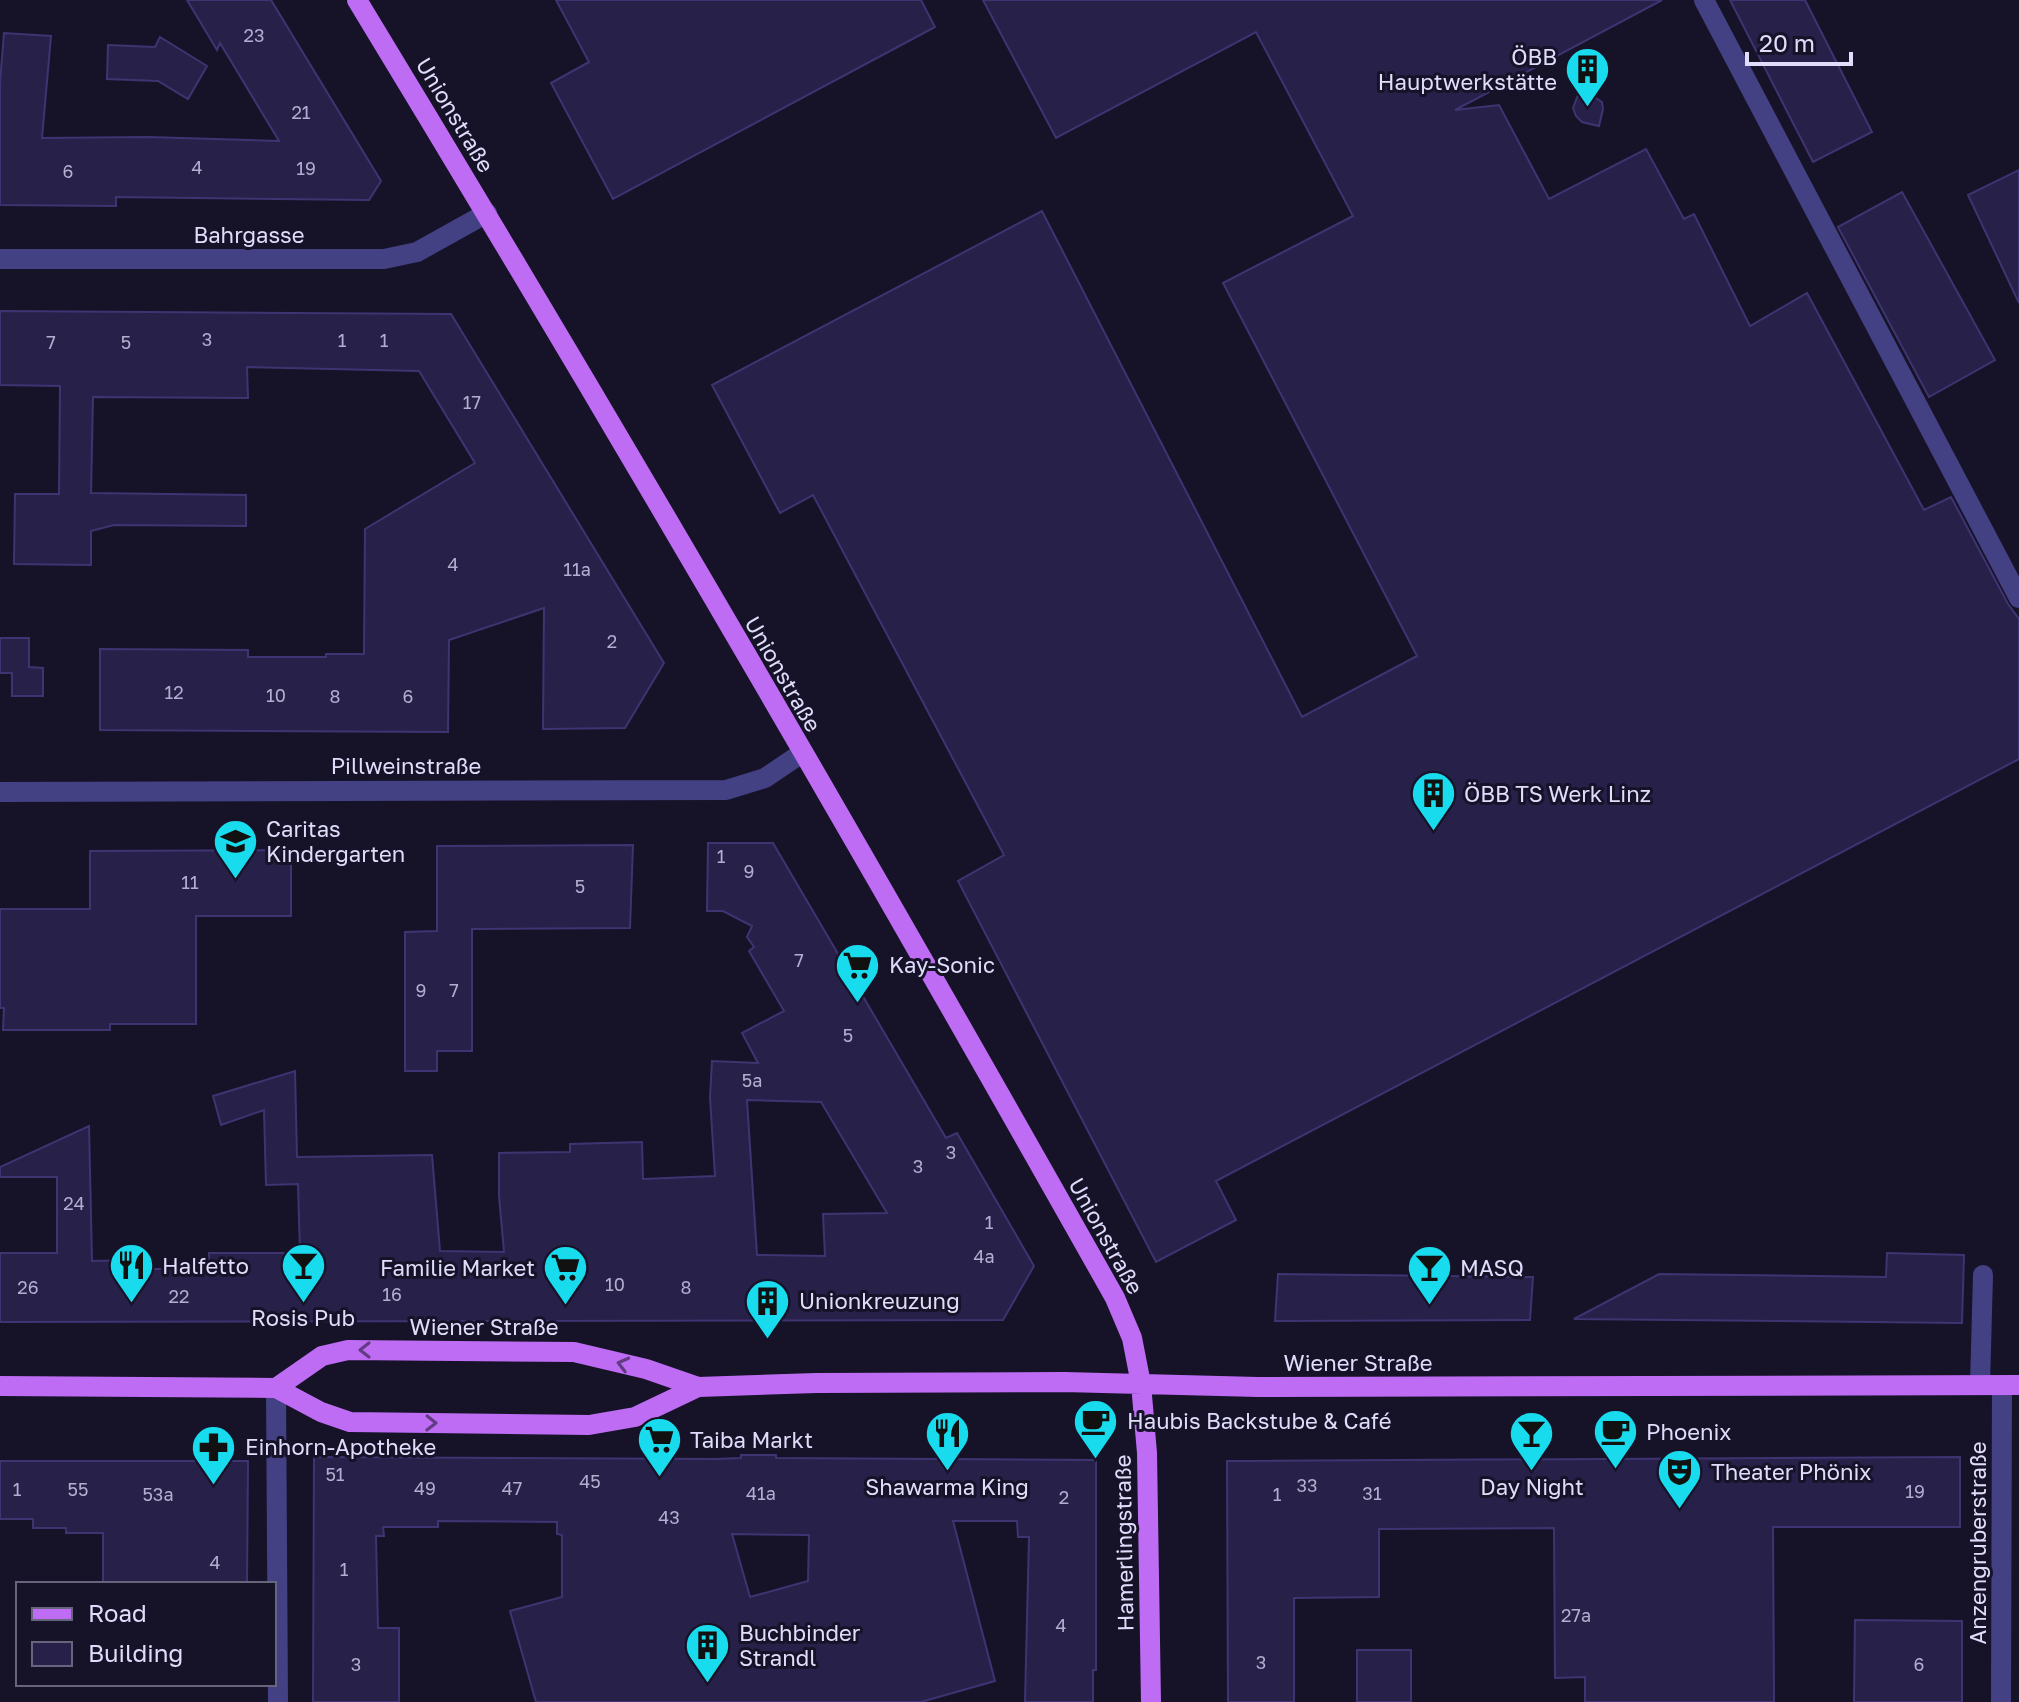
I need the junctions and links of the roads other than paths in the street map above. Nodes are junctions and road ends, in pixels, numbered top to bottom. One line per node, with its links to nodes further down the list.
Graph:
1 (357, 0): 3 (main road, Unionstraße)
2 (1704, 0): 5 (street)
3 (487, 213): 4 (street, Bahrgasse); 6 (main road, Unionstraße)
4 (0, 259)
5 (2019, 598)
6 (802, 753): 7 (street, Pillweinstraße); 9 (main road, Unionstraße)
7 (0, 792)
8 (1983, 1275): 10 (street)
9 (1141, 1384): 10 (main road, Wiener Straße); 13 (main road, Wiener Straße); 16 (main road, Hamerlingstraße)
10 (1980, 1385): 11 (main road, Wiener Straße)
11 (2011, 1385): 17 (street, Anzengruberstraße)
12 (0, 1386): 14 (main road, Wiener Straße)
13 (698, 1387): 14 (main road, Wiener Straße, one-way to 13); 14 (main road, Wiener Straße, one-way to 14)
14 (276, 1388): 15 (street)
15 (278, 1702)
16 (1151, 1702)
17 (2001, 1702)

